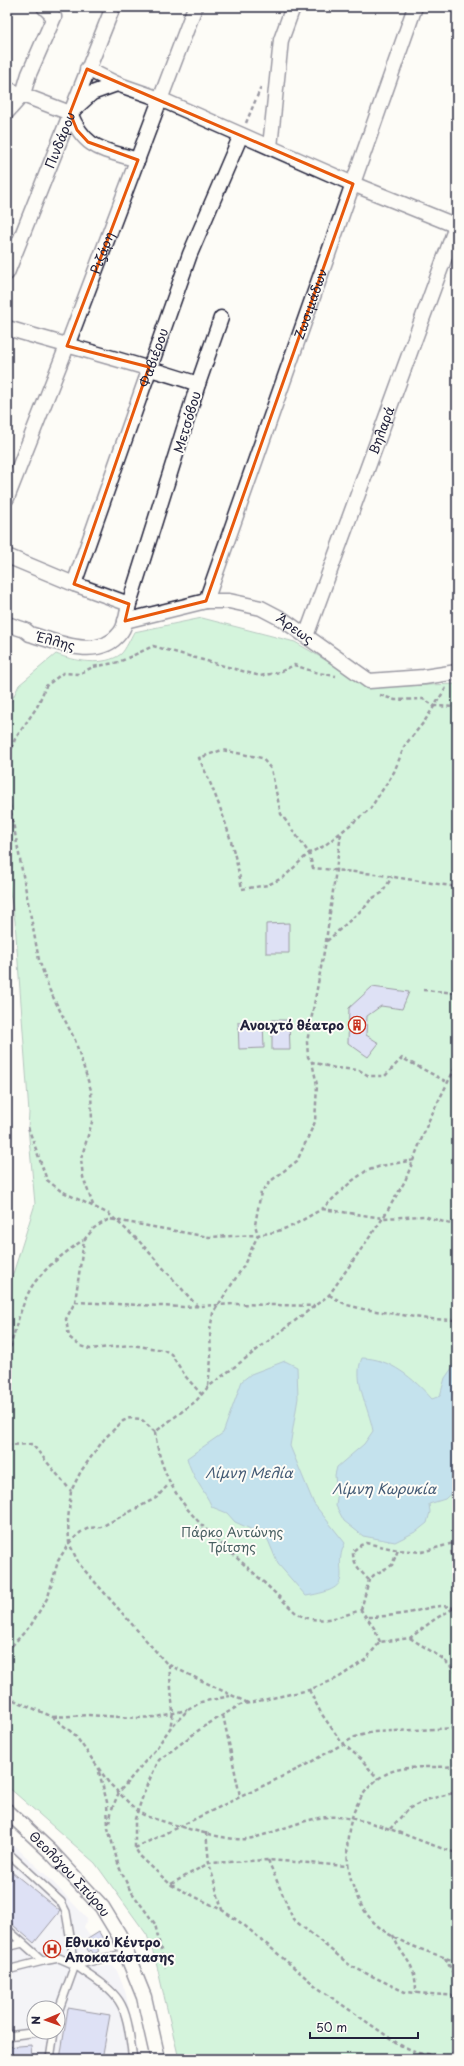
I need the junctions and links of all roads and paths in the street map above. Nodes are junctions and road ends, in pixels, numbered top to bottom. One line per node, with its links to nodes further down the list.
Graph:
1 (44, 7): 9 (street)
2 (114, 7): 6 (street, Πινδάρου)
3 (196, 7): 10 (street, Ριζάρη)
4 (293, 7): 14 (street)
5 (415, 7): 16 (street, Ζωσιμάδων)
6 (87, 69): 7 (street); 12 (street, Πινδάρου)
7 (116, 84): 10 (street); 12 (street)
8 (7, 89): 9 (street)
9 (23, 94): 11 (street); 12 (street)
10 (160, 99): 13 (street); 15 (street, Ριζάρη)
11 (7, 112)
12 (70, 113): 15 (street); 18 (street, Πινδάρου)
13 (241, 135): 14 (street); 22 (street, Φαβιέρου)
14 (270, 147): 16 (street)
15 (138, 160): 21 (street, Ριζάρη)
16 (353, 184): 17 (street); 27 (street, Ζωσιμάδων)
17 (457, 225): 31 (street, Βηλαρά)
18 (7, 274)
19 (221, 318): 23 (street)
20 (7, 328): 21 (street, Μετσόβου)
21 (67, 346): 22 (street, Μετσόβου); 24 (street, Ριζάρη)
22 (149, 367): 23 (street, Μετσόβου); 26 (street, Φαβιέρου)
23 (198, 384): 28 (street, Μετσόβου)
24 (7, 498)
25 (7, 556): 26 (street)
26 (74, 584): 28 (street)
27 (206, 601): 29 (street, Άρεως); 31 (street, Άρεως)
28 (129, 604): 29 (street, Έλλης)
29 (125, 621): 30 (street, Έλλης)
30 (7, 624)
31 (306, 636): 32 (street, Άρεως)
32 (456, 671): 35 (path)
33 (341, 676): 37 (path)
34 (376, 694): 35 (path)
35 (435, 706): 36 (path); 39 (path)
36 (457, 707)
37 (7, 762)
38 (7, 791): 52 (path)
39 (341, 834): 40 (path); 41 (path)
40 (309, 853): 40 (path); 41 (path)
41 (336, 871): 42 (path); 44 (path)
42 (392, 877): 43 (path); 44 (path)
43 (457, 887)
44 (326, 941): 47 (path)
45 (423, 990): 46 (path)
46 (457, 993)
47 (312, 1062): 49 (path); 57 (path)
48 (457, 1064): 49 (path)
49 (448, 1082): 51 (path)
50 (28, 1127): 52 (path)
51 (414, 1160): 53 (path); 54 (path)
52 (94, 1205): 55 (path)
53 (322, 1209): 54 (path); 57 (path)
54 (383, 1218): 56 (path); 59 (path)
55 (116, 1220): 57 (path); 58 (path); 63 (path)
56 (457, 1226)
57 (258, 1235): 61 (path)
58 (84, 1240): 60 (path); 65 (path)
59 (329, 1295): 62 (path); 64 (path)
60 (75, 1302): 63 (path); 67 (path)
61 (219, 1305): 62 (path); 63 (path); 66 (path)
62 (315, 1306): 66 (path)
63 (198, 1307)
64 (457, 1320)
65 (9, 1354)
66 (208, 1387): 67 (path)
67 (202, 1395): 68 (path)
68 (155, 1432): 70 (path); 71 (path)
69 (7, 1445): 71 (path)
70 (169, 1484): 73 (path); 80 (path)
71 (71, 1491): 73 (path)
72 (457, 1542): 75 (path)
73 (69, 1543): 85 (path); 86 (path)
74 (457, 1549): 76 (path)
75 (398, 1550): 77 (path); 77 (path)
76 (457, 1556)
77 (369, 1580): 80 (path)
78 (457, 1602): 79 (path)
79 (454, 1608): 81 (path); 82 (path); 83 (path)
80 (361, 1610): 82 (path)
81 (457, 1610)
82 (367, 1617): 84 (path)
83 (410, 1638): 84 (path); 87 (path)
84 (380, 1642): 88 (path)
85 (7, 1651)
86 (169, 1665): 89 (path); 93 (path)
87 (457, 1673)
88 (309, 1690): 91 (path); 98 (path)
89 (230, 1696): 91 (path); 92 (path)
90 (7, 1697): 95 (path)
91 (248, 1703): 94 (path)
92 (188, 1710): 93 (path); 97 (path)
93 (173, 1712): 95 (path); 97 (path)
94 (223, 1715): 104 (path); 106 (path)
95 (53, 1717): 100 (path)
96 (457, 1728): 98 (path)
97 (170, 1729): 102 (path)
98 (342, 1743): 101 (path); 104 (path)
99 (457, 1766): 101 (path)
100 (99, 1770): 102 (path); 109 (path)
101 (378, 1779): 107 (path)
102 (119, 1792): 106 (path); 109 (path)
103 (457, 1792): 110 (path)
104 (240, 1796): 108 (path)
105 (7, 1811): 124 (street, Θεολόγου Σπύρου)
106 (138, 1812): 108 (path); 112 (path)
107 (353, 1819): 110 (path); 111 (path); 117 (path)
108 (182, 1826): 111 (path); 112 (path)
109 (108, 1828): 129 (path)
110 (390, 1829): 114 (path)
111 (206, 1832): 116 (path)
112 (135, 1848): 118 (path)
113 (7, 1852): 128 (lane)
114 (457, 1853)
115 (268, 1860): 116 (path); 117 (path); 132 (path)
116 (209, 1862): 118 (path); 119 (path)
117 (348, 1866): 121 (path)
118 (171, 1885): 119 (path)
119 (222, 1910): 138 (path)
120 (7, 1929): 122 (lane)
121 (392, 1935): 125 (path); 132 (path)
122 (23, 1943): 123 (lane); 126 (lane)
123 (7, 1948)
124 (127, 1953): 128 (lane); 141 (street, Θεολόγου Σπύρου)
125 (445, 1958): 127 (path); 131 (path)
126 (43, 1961): 128 (lane); 130 (lane)
127 (457, 1962)
128 (75, 1965): 134 (lane); 140 (lane)
129 (166, 1968)
130 (7, 1970)
131 (457, 1980)
132 (416, 1993): 133 (path)
133 (457, 1996)
134 (62, 2000)
135 (26, 2034): 136 (lane)
136 (7, 2036)
137 (53, 2040): 139 (lane)
138 (457, 2057)
139 (50, 2059)
140 (133, 2059)
141 (158, 2059)

